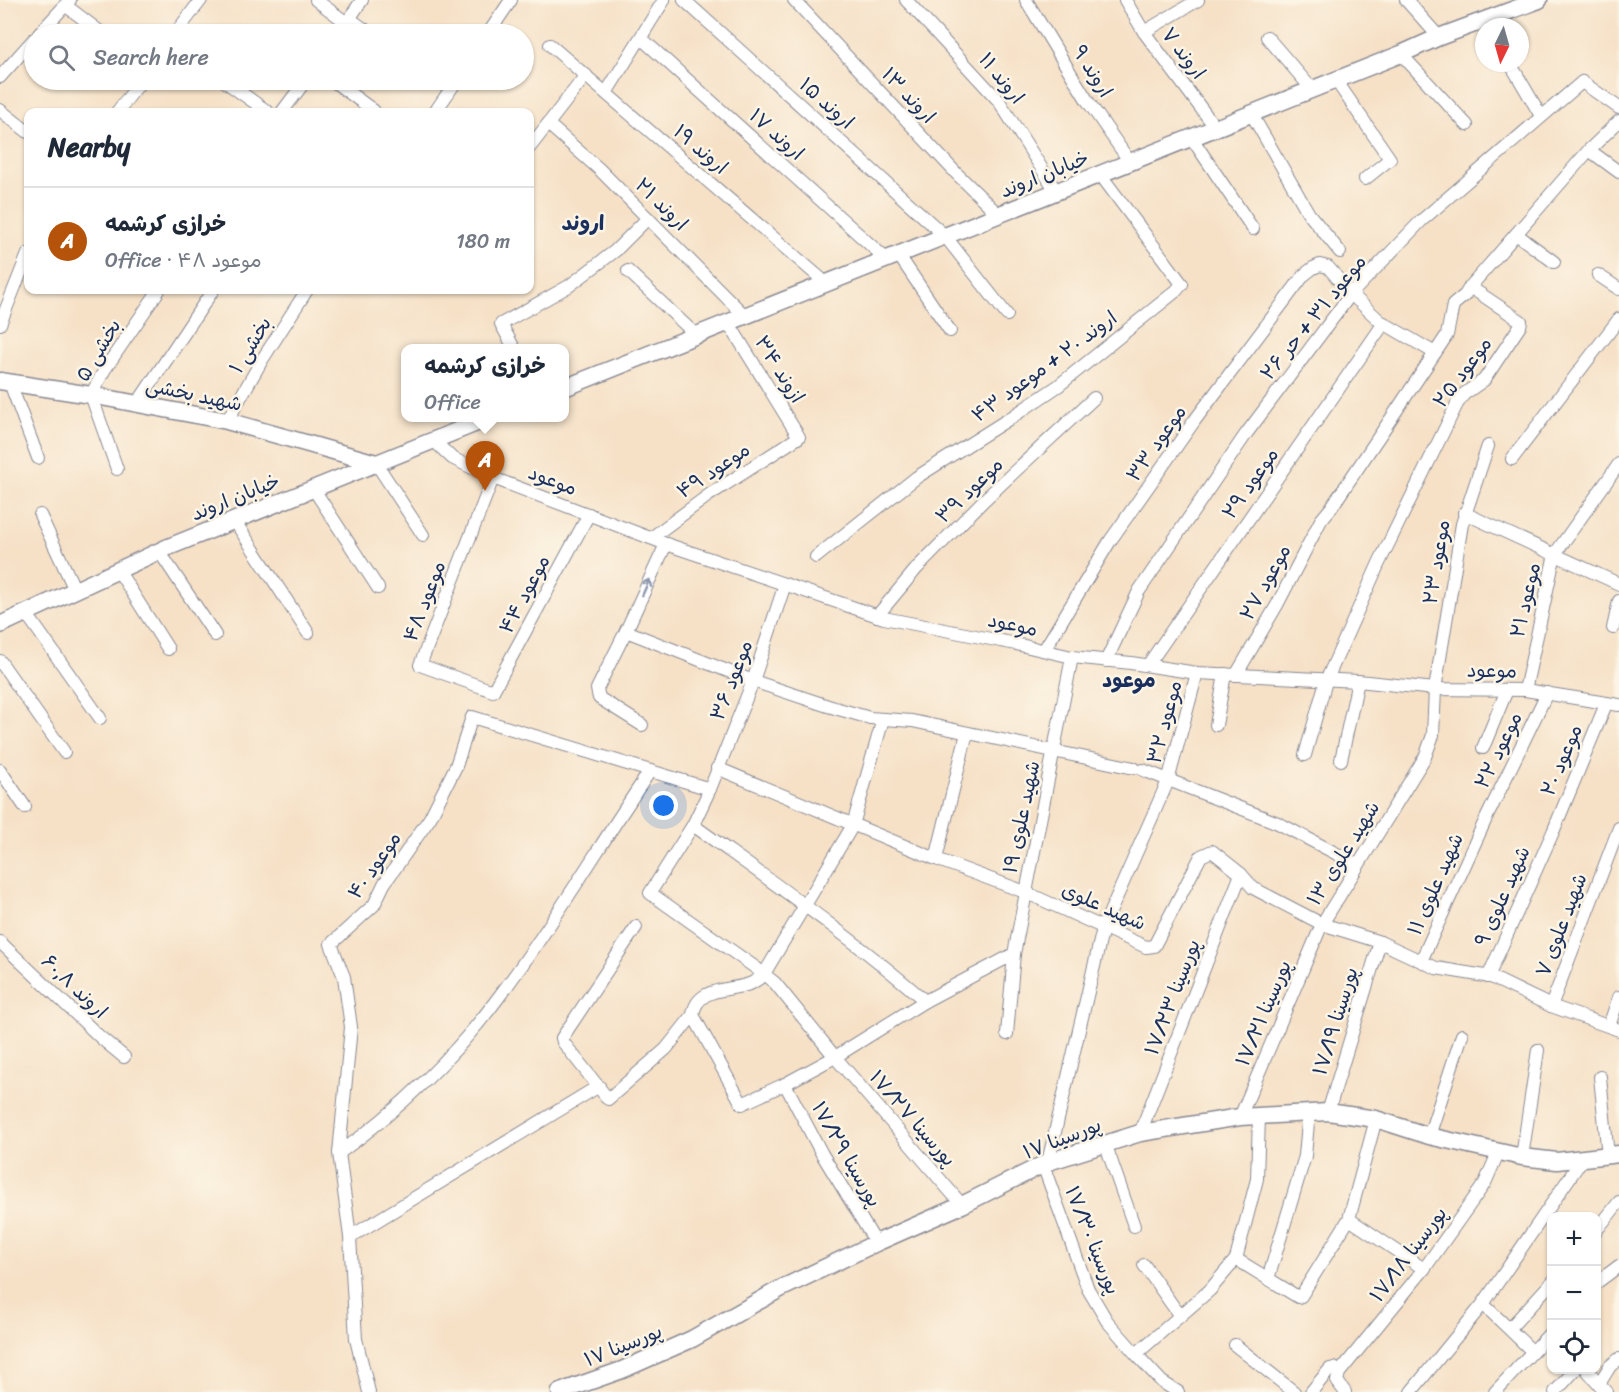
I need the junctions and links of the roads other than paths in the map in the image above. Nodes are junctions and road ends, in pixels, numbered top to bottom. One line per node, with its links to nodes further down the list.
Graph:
1 (316, 0): 16 (street)
2 (362, 0): 16 (street)
3 (511, 0): 22 (street)
4 (664, 0): 26 (street)
5 (684, 0): 67 (street, اروند ۱۵)
6 (794, 0): 63 (street, اروند ۱۳)
7 (906, 0): 62 (street, اروند ۱۱)
8 (1026, 0): 58 (street, اروند ۹)
9 (1125, 0): 23 (street, اروند ۷)
10 (1198, 0): 23 (street)
11 (1406, 0): 25 (street)
12 (1539, 0): 15 (street, خیابان اروند)
13 (196, 1): 19 (street)
14 (68, 3): 17 (street); 18 (street)
15 (1511, 5): 25 (street, خیابان اروند)
16 (349, 21): 20 (street); 21 (street)
17 (48, 24)
18 (92, 24)
19 (181, 24)
20 (347, 24)
21 (354, 24)
22 (495, 24)
23 (1144, 32): 53 (street, اروند ۷)
24 (1267, 37): 34 (street)
25 (1439, 37): 29 (street, خیابان اروند)
26 (641, 38): 40 (street); 69 (street, اروند ۱۷)
27 (550, 45): 31 (street, اروند ۱۹)
28 (24, 50): 32 (street)
29 (1401, 54): 33 (street, خیابان اروند); 52 (street)
30 (1515, 72): 49 (street)
31 (586, 75): 40 (street, اروند ۱۹); 51 (street)
32 (0, 77)
33 (1335, 79): 34 (street, خیابان اروند); 61 (street)
34 (1311, 88): 48 (street, خیابان اروند)
35 (134, 90): 41 (street)
36 (237, 90): 42 (street)
37 (300, 90): 43 (street)
38 (346, 90): 44 (street)
39 (450, 90): 45 (street)
40 (606, 93): 75 (street, اروند ۱۹)
41 (120, 108)
42 (262, 108)
43 (288, 108)
44 (370, 108)
45 (438, 108)
46 (1619, 108): 49 (street, موعود ۳۱ + حر ۲۶)
47 (0, 110): 54 (street)
48 (1251, 113): 53 (street, خیابان اروند); 68 (street)
49 (1540, 116): 81 (street, موعود ۳۱ + حر ۲۶)
50 (1619, 121): 57 (street)
51 (548, 124): 56 (street); 64 (street, اروند ۲۱)
52 (1467, 125)
53 (1215, 127): 55 (street, خیابان اروند)
54 (24, 129)
55 (1191, 137): 58 (street, خیابان اروند); 65 (street)
56 (534, 142)
57 (1589, 150): 59 (street); 66 (street)
58 (1130, 162): 60 (street, خیابان اروند)
59 (1619, 172)
60 (1100, 174): 62 (street, خیابان اروند); 118 (street, اروند ۲۰ + موعود ۴۳)
61 (1365, 179)
62 (1056, 191): 63 (street, خیابان اروند)
63 (998, 214): 67 (street, خیابان اروند)
64 (648, 218): 83 (street, اروند ۲۱); 90 (street)
65 (1252, 229)
66 (1516, 234): 70 (street); 76 (street)
67 (945, 236): 69 (street, خیابان اروند); 82 (street, اروند ۱۵)
68 (1340, 252)
69 (892, 257): 75 (street, خیابان اروند); 88 (street, اروند ۱۷)
70 (1554, 261)
71 (24, 264): 87 (street)
72 (1313, 268): 81 (street, موعود ۲۵); 133 (street, موعود ۳۳)
73 (628, 271): 89 (street)
74 (1599, 275): 77 (street)
75 (826, 283): 83 (street, خیابان اروند)
76 (1470, 286): 91 (street, موعود ۲۵); 141 (street, موعود ۲۵)
77 (1619, 289)
78 (156, 294): 94 (street, بخشی ۵)
79 (210, 294): 96 (street)
80 (304, 294): 97 (street, بخشی ۱)
81 (1351, 294): 86 (street, موعود ۲۵); 136 (street, موعود ۳۱ + حر ۲۶)
82 (1007, 315)
83 (745, 316): 85 (street, خیابان اروند)
84 (1619, 319): 103 (street)
85 (728, 322): 89 (street, خیابان اروند); 99 (street, ازوند ۳۴)
86 (1384, 323): 91 (street, موعود ۲۵); 137 (street, موعود ۲۹)
87 (0, 324)
88 (950, 331)
89 (696, 335): 93 (street, خیابان اروند)
90 (512, 344)
91 (1435, 353): 139 (street, موعود ۲۷)
92 (5, 382): 94 (street, شهید بخشی); 102 (street)
93 (569, 385)
94 (91, 395): 96 (street, شهید بخشی); 106 (street, بخشی ۵)
95 (1094, 398): 126 (street, موعود ۳۹)
96 (137, 404): 97 (street, شهید بخشی)
97 (227, 421): 104 (street, شهید بخشی)
98 (477, 422): 100 (street, خیابان اروند)
99 (799, 437): 114 (street, موعود ۴۹)
100 (433, 440): 104 (street, خیابان اروند); 107 (street, موعود)
101 (1488, 446): 109 (street, موعود ۲۳)
102 (38, 458)
103 (1512, 459)
104 (376, 463): 108 (street, خیابان اروند); 113 (street)
105 (1619, 464): 117 (street)
106 (117, 469)
107 (493, 478): 110 (street, موعود); 146 (street, موعود ۴۸)
108 (313, 488): 112 (street, خیابان اروند); 122 (street)
109 (1464, 513): 117 (street); 143 (street, موعود ۲۳)
110 (589, 514): 114 (street, موعود); 146 (street, موعود ۴۴)
111 (40, 515): 123 (street)
112 (234, 520): 116 (street, خیابان اروند); 130 (street)
113 (423, 535)
114 (651, 538): 115 (street, موعود)
115 (666, 544): 120 (street, موعود); 129 (street, one-way to 115)
116 (159, 551): 119 (street, خیابان اروند); 131 (street)
117 (1555, 554): 121 (street); 145 (street, موعود ۲۱)
118 (816, 557)
119 (118, 570): 123 (street, خیابان اروند); 132 (street)
120 (785, 584): 126 (street, موعود); 140 (street, موعود ۳۶)
121 (1619, 585)
122 (378, 588)
123 (75, 590): 125 (street, خیابان اروند)
124 (1619, 602): 128 (street)
125 (26, 613): 127 (street, خیابان اروند); 149 (street)
126 (877, 616): 133 (street, موعود)
127 (0, 625)
128 (1613, 628)
129 (626, 631): 140 (street); 151 (street)
130 (308, 633)
131 (215, 635)
132 (168, 649)
133 (1044, 650): 134 (street, موعود)
134 (1072, 657): 136 (street, موعود); 155 (street, شهید علوی ۱۹)
135 (0, 661): 156 (street)
136 (1107, 661): 137 (street, موعود)
137 (1148, 665): 138 (street, موعود)
138 (1197, 673): 139 (street, موعود); 162 (street, موعود ۳۲)
139 (1230, 675): 141 (street, موعود); 152 (street)
140 (753, 681): 150 (street); 159 (street, موعود ۳۶)
141 (1326, 681): 142 (street, موعود); 157 (street)
142 (1358, 681): 143 (street, موعود); 158 (street)
143 (1435, 689): 144 (street, موعود); 164 (street, موعود ۲۳)
144 (1507, 690): 145 (street, موعود); 154 (street)
145 (1525, 690): 147 (street, موعود)
146 (493, 691)
147 (1547, 693): 148 (street, موعود); 166 (street, موعود ۲۲)
148 (1613, 704): 170 (street, موعود ۲۰)
149 (100, 718)
150 (883, 719): 153 (street); 168 (street)
151 (642, 724)
152 (1216, 725)
153 (967, 733): 155 (street); 171 (street)
154 (1483, 748)
155 (1054, 751): 162 (street); 175 (street, شهید علوی ۱۹)
156 (64, 752)
157 (1305, 754)
158 (1341, 760)
159 (717, 768): 163 (street, موعود ۳۶); 168 (street, شهید علوی)
160 (0, 770): 165 (street)
161 (650, 771): 163 (street); 207 (street); 207 (street, موعود ۴۰)
162 (1168, 781): 172 (street); 179 (street, موعود ۳۲)
163 (710, 789): 167 (street, موعود ۳۶)
164 (1397, 802): 172 (street, شهید علوی ۱۳)
165 (25, 807)
166 (1484, 823): 183 (street, شهید علوی ۱۱)
167 (693, 825): 174 (street, موعود ۳۶); 176 (street)
168 (853, 825): 171 (street, شهید علوی); 176 (street)
169 (1619, 828): 188 (street, شهید علوی ۷)
170 (1553, 832): 185 (street, شهید علوی ۹)
171 (936, 859): 175 (street, شهید علوی)
172 (1358, 865): 177 (street, شهید علوی ۱۳)
173 (1241, 874): 177 (street, شهید علوی); 179 (street, شهید علوی); 204 (street, پورسینا ۱۷/۲۳)
174 (650, 892): 184 (street, پورسینا ۱۷/۲۷)
175 (1025, 892): 179 (street, شهید علوی); 182 (street, شهید علوی ۱۹)
176 (804, 905): 184 (street); 187 (street)
177 (1322, 924): 181 (street, شهید علوی); 201 (street, پورسینا ۱۷/۲۱)
178 (636, 927): 198 (street)
179 (1103, 928): 212 (street, موعود ۳۲)
180 (0, 942): 194 (street, اروند ۶۰٫۸)
181 (1380, 942): 183 (street, شهید علوی); 200 (street, پورسینا ۱۷/۱۹)
182 (1014, 954): 187 (street); 191 (street, شهید علوی ۱۹)
183 (1421, 961): 185 (street, شهید علوی)
184 (764, 974): 189 (street); 195 (street, پورسینا ۱۷/۲۷)
185 (1488, 977): 188 (street, شهید علوی)
186 (1619, 997): 190 (street)
187 (925, 1001): 195 (street)
188 (1551, 1006): 190 (street, شهید علوی)
189 (693, 1015): 197 (street); 198 (street)
190 (1614, 1028)
191 (1007, 1034)
192 (1462, 1035): 205 (street)
193 (1538, 1050): 210 (street)
194 (124, 1057)
195 (835, 1057): 197 (street); 214 (street, پورسینا ۱۷/۲۷)
196 (1600, 1077): 209 (street)
197 (785, 1084): 219 (street, پورسینا ۱۷/۲۹)
198 (599, 1086): 218 (street)
199 (1309, 1112): 200 (street, پورسینا ۱۷); 202 (street, پورسینا ۱۷); 224 (street)
200 (1328, 1112): 203 (street, پورسینا ۱۷)
201 (1240, 1117): 202 (street, پورسینا ۱۷); 204 (street, پورسینا ۱۷)
202 (1259, 1117): 220 (street)
203 (1376, 1119): 205 (street, پورسینا ۱۷); 215 (street)
204 (1140, 1133): 206 (street, پورسینا ۱۷)
205 (1429, 1136): 208 (street, پورسینا ۱۷)
206 (1105, 1143): 212 (street, پورسینا ۱۷); 217 (street)
207 (339, 1153): 218 (street)
208 (1498, 1153): 210 (street, پورسینا ۱۷); 223 (street, پورسینا ۱۷/۱۸)
209 (1614, 1155): 211 (street, پورسینا ۱۷)
210 (1522, 1157): 211 (street, پورسینا ۱۷)
211 (1583, 1158): 227 (street)
212 (1045, 1163): 214 (street, پورسینا ۱۷); 233 (street, پورسینا ۱۷/۳۰)
213 (1619, 1202): 216 (street)
214 (962, 1205): 219 (street, پورسینا ۱۷)
215 (1348, 1219): 223 (street); 224 (street)
216 (1601, 1225)
217 (1134, 1226)
218 (350, 1237): 239 (street)
219 (876, 1243): 240 (street, پورسینا ۱۷)
220 (1236, 1259): 224 (street); 228 (street)
221 (1144, 1266): 228 (street)
222 (1619, 1266): 225 (street)
223 (1424, 1269): 235 (street, پورسینا ۱۷/۱۸)
224 (1268, 1279)
225 (1601, 1280)
226 (1547, 1286): 229 (street)
227 (1483, 1304): 229 (street); 245 (street)
228 (1180, 1316): 233 (street)
229 (1510, 1328): 232 (street)
230 (1547, 1334): 232 (street)
231 (1235, 1345): 242 (street)
232 (1532, 1351): 246 (street)
233 (1136, 1354): 241 (street, پورسینا ۱۷/۳۰)
234 (1619, 1359): 238 (street)
235 (1339, 1373): 243 (street); 244 (street)
236 (1571, 1374): 247 (street)
237 (1591, 1374): 238 (street)
238 (1603, 1388)
239 (369, 1392)
240 (560, 1392)
241 (1178, 1392)
242 (1294, 1392)
243 (1311, 1392)
244 (1345, 1392)
245 (1411, 1392)
246 (1495, 1392)
247 (1555, 1392)

